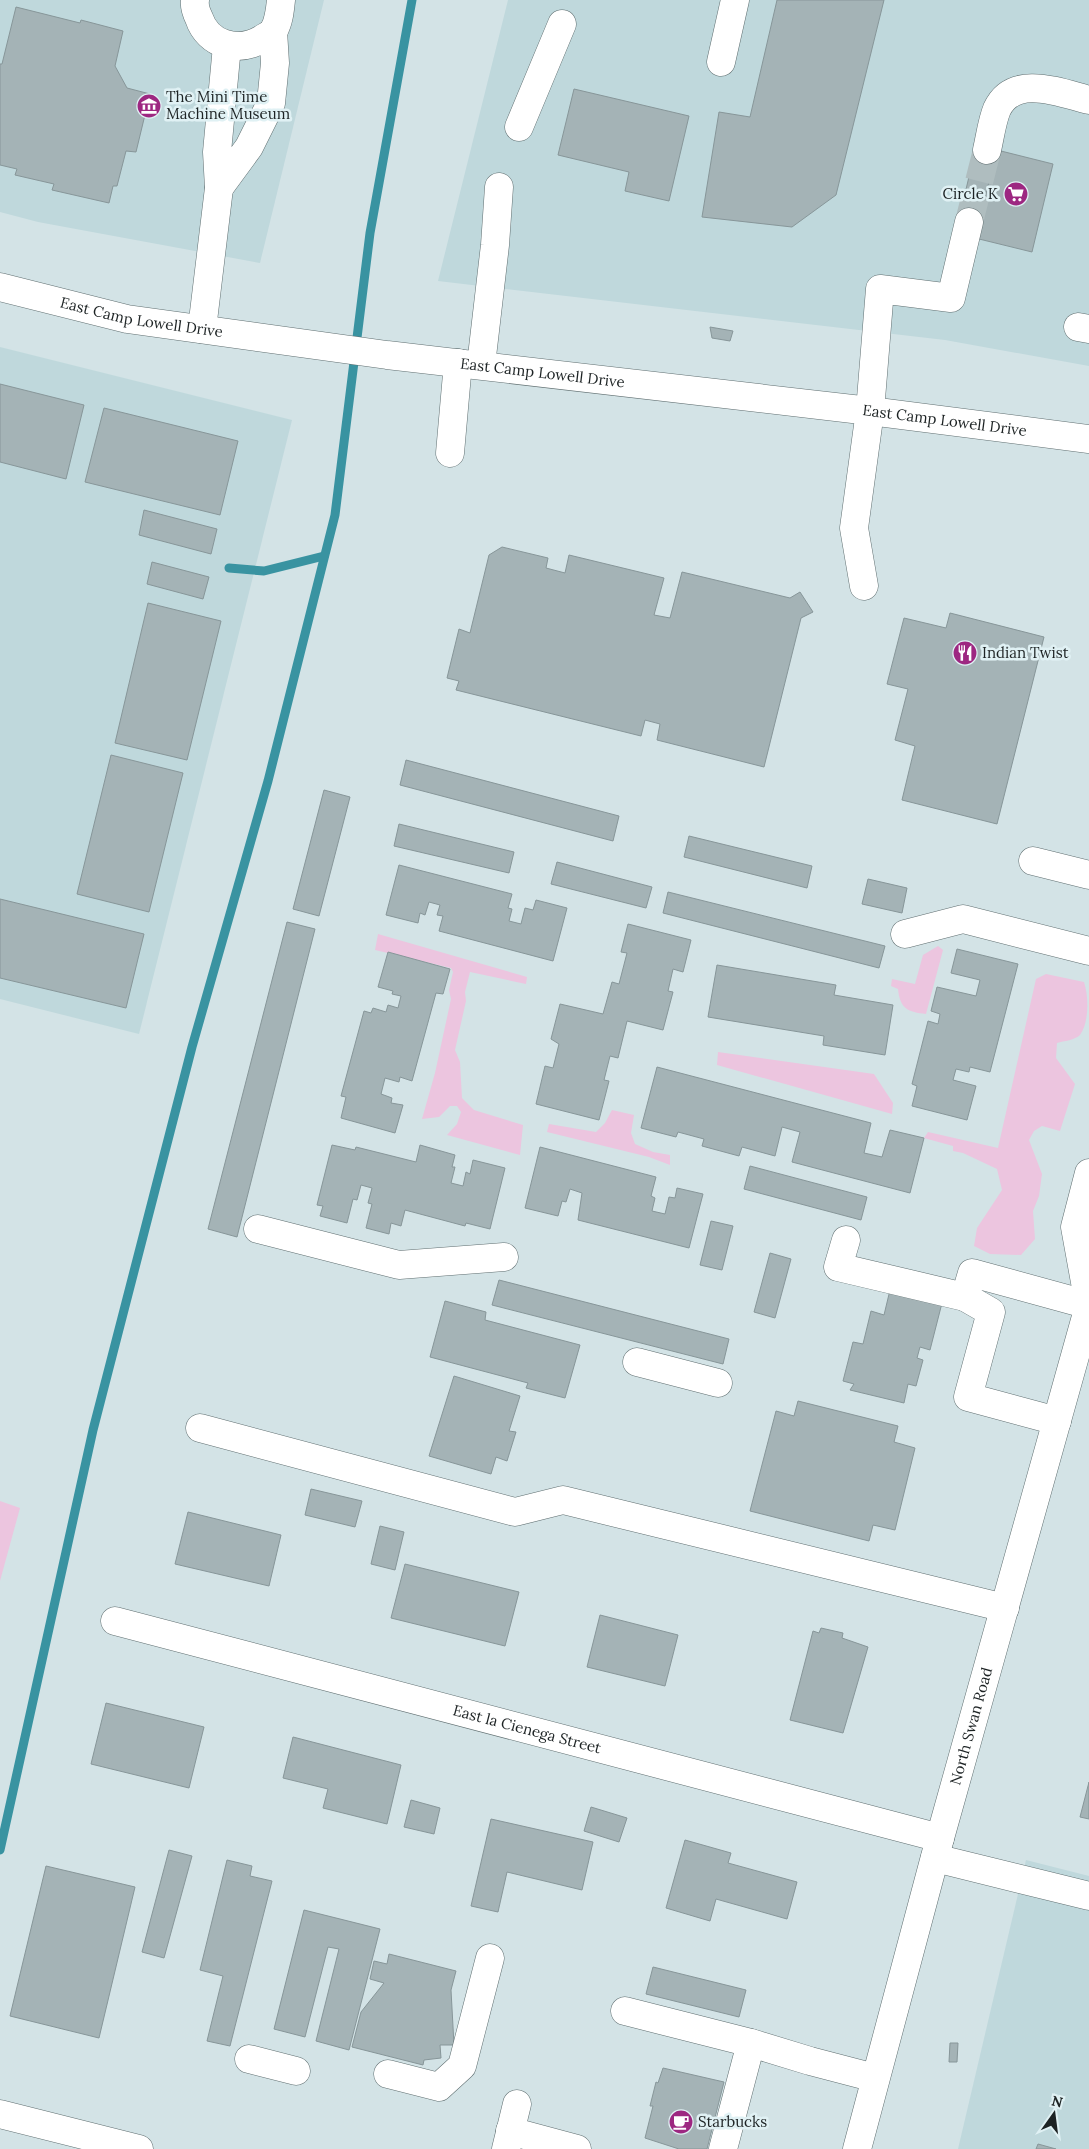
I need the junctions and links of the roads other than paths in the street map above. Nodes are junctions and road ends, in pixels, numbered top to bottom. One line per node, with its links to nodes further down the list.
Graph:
1 (195, 0): 6 (main road)
2 (281, 0): 5 (main road)
3 (735, 0): 7 (main road)
4 (562, 24): 9 (main road)
5 (273, 31): 6 (main road); 12 (main road)
6 (227, 46): 12 (main road)
7 (721, 62)
8 (1089, 100): 10 (main road)
9 (519, 127)
10 (987, 150)
11 (498, 187): 16 (main road)
12 (219, 188): 15 (main road)
13 (969, 222): 17 (main road)
14 (0, 287): 15 (main road, East Camp Lowell Drive)
15 (202, 329): 16 (main road, East Camp Lowell Drive)
16 (469, 364): 17 (main road, East Camp Lowell Drive); 19 (main road)
17 (870, 411): 18 (main road, East Camp Lowell Drive); 20 (main road)
18 (1089, 439)
19 (450, 453)
20 (864, 586)
21 (1033, 861): 22 (main road)
22 (1089, 875)
23 (905, 934): 24 (main road)
24 (1089, 951)
25 (1089, 1173): 30 (main road, North Swan Road)
26 (258, 1228): 28 (main road)
27 (846, 1240): 29 (main road)
28 (504, 1257)
29 (965, 1297): 30 (main road); 33 (main road)
30 (1089, 1305): 33 (main road, North Swan Road)
31 (636, 1362): 32 (main road)
32 (718, 1383)
33 (1057, 1421): 35 (main road, North Swan Road)
34 (200, 1428): 35 (main road)
35 (1005, 1608): 37 (main road, North Swan Road)
36 (115, 1621): 37 (main road, East la Cienega Street)
37 (938, 1848): 38 (main road, East la Cienega Street); 45 (main road, North Swan Road)
38 (1089, 1896)
39 (490, 1958): 44 (main road)
40 (625, 2011): 41 (main road)
41 (751, 2043): 45 (main road); 51 (main road)
42 (249, 2059): 43 (main road)
43 (296, 2071)
44 (388, 2074)
45 (875, 2078): 52 (main road, North Swan Road)
46 (517, 2104): 48 (main road)
47 (0, 2114): 49 (main road)
48 (508, 2140): 50 (main road)
49 (139, 2149)
50 (577, 2149)
51 (723, 2149)
52 (856, 2149)

